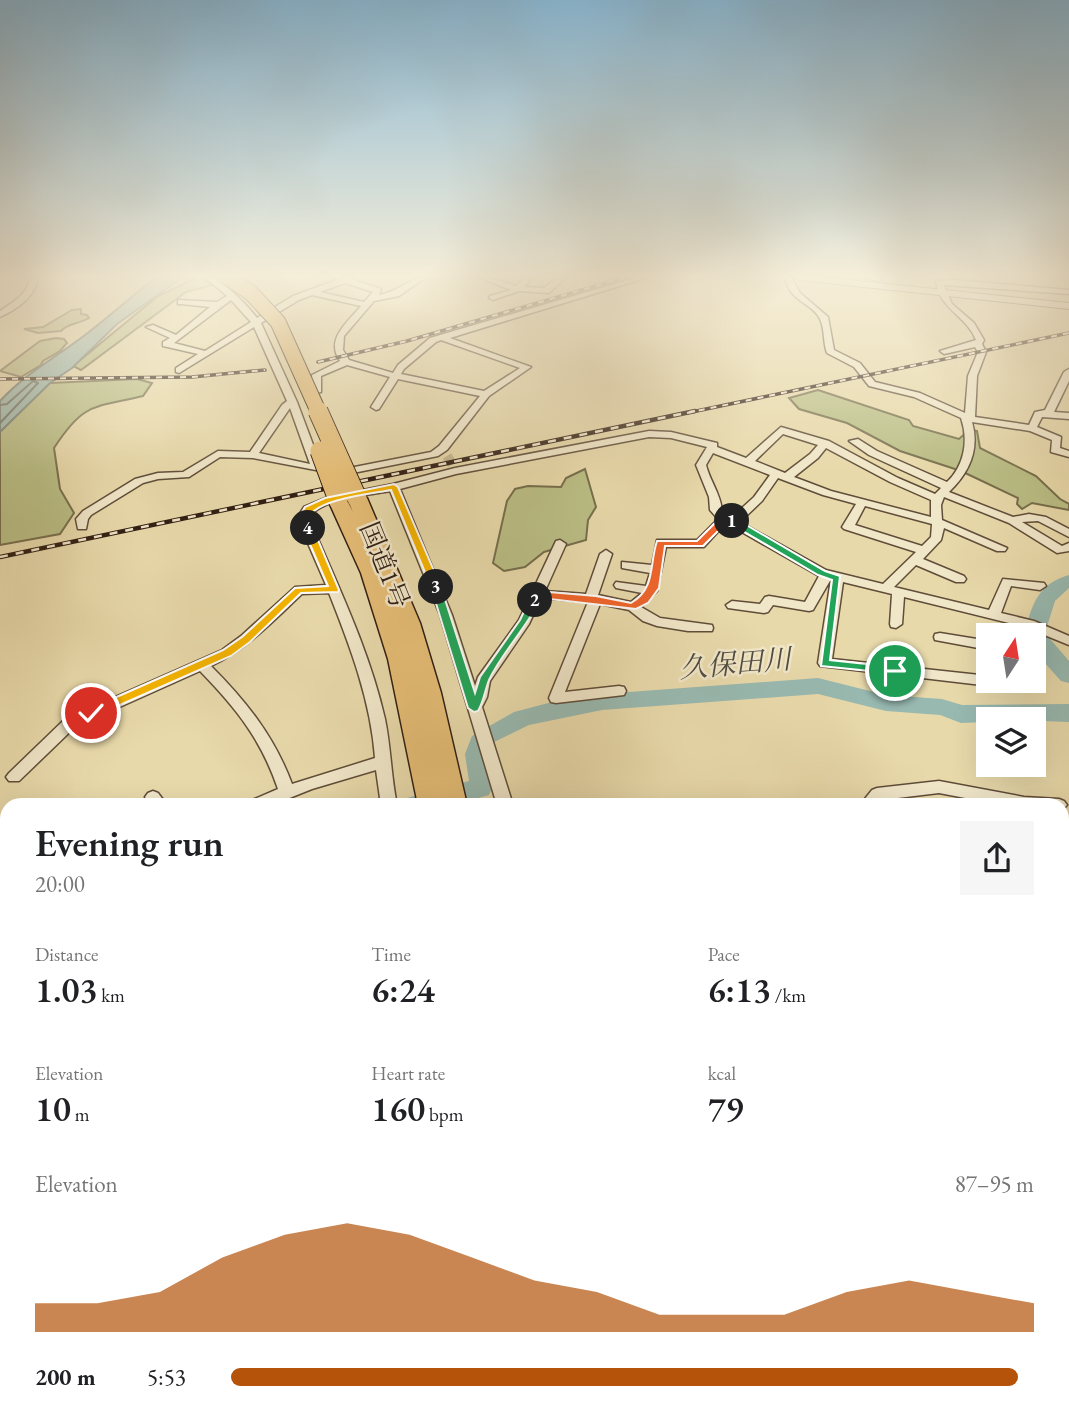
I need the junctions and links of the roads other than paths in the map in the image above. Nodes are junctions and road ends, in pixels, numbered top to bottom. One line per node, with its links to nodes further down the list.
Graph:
1 (168, 343): 12 (street)
2 (221, 343): 12 (street)
3 (265, 343): 19 (street)
4 (272, 343): 35 (highway, 国道1号, bridge)
5 (288, 343): 35 (highway, 国道1号, bridge)
6 (340, 343): 13 (street)
7 (430, 343): 16 (street)
8 (457, 343): 18 (street)
9 (829, 343): 23 (street)
10 (978, 344): 11 (street); 23 (street)
11 (944, 351)
12 (204, 353): 14 (street)
13 (346, 362): 16 (street); 17 (street)
14 (180, 370)
15 (1069, 372): 21 (street)
16 (395, 376): 18 (street); 20 (street)
17 (316, 392)
18 (486, 394): 31 (street)
19 (292, 402): 29 (street); 31 (street)
20 (376, 407)
21 (1038, 414): 22 (street); 24 (street)
22 (1069, 416)
23 (967, 418): 24 (street); 34 (street)
24 (1032, 428): 28 (street)
25 (854, 442): 34 (street)
26 (824, 444): 30 (street); 32 (street); 34 (street)
27 (713, 449): 30 (street); 33 (street); 37 (street)
28 (1069, 454)
29 (253, 455): 31 (street); 40 (street)
30 (748, 462): 32 (street)
31 (317, 468)
32 (782, 474): 36 (street); 37 (street)
33 (394, 487): 53 (street); 71 (street)
34 (943, 493): 38 (street); 39 (street)
35 (348, 499): 77 (highway, 国道1号); 78 (highway, 国道1号)
36 (861, 504): 39 (street); 46 (street)
37 (730, 519): 48 (street); 49 (street)
38 (1013, 521): 41 (street); 43 (street)
39 (938, 522): 44 (street); 46 (street)
40 (82, 527)
41 (1069, 534)
42 (560, 544): 56 (street)
43 (1069, 547)
44 (1001, 548)
45 (606, 554): 57 (street)
46 (919, 556): 50 (street); 54 (street)
47 (626, 565): 48 (street)
48 (657, 570): 55 (street)
49 (831, 577): 54 (street); 58 (street); 69 (street)
50 (960, 579)
51 (620, 585): 55 (street)
52 (1040, 586): 60 (street)
53 (334, 590): 68 (street); 72 (street)
54 (892, 590): 60 (street); 62 (street)
55 (651, 591): 59 (street)
56 (537, 594): 57 (street); 71 (street)
57 (594, 599): 59 (street); 70 (street)
58 (732, 605)
59 (633, 607): 63 (street)
60 (993, 615): 61 (street)
61 (1014, 623)
62 (896, 624)
63 (707, 628)
64 (1046, 629): 66 (street)
65 (940, 637): 67 (street)
66 (1069, 641)
67 (976, 644)
68 (202, 665): 73 (street); 74 (street)
69 (976, 680)
70 (619, 691)
71 (474, 708): 79 (street)
72 (382, 762): 74 (street); 76 (street)
73 (15, 777)
74 (287, 792): 75 (street)
75 (272, 798)
76 (388, 798)
77 (429, 798)
78 (453, 798)
79 (503, 798)
80 (874, 798): 81 (street)
81 (963, 798)

